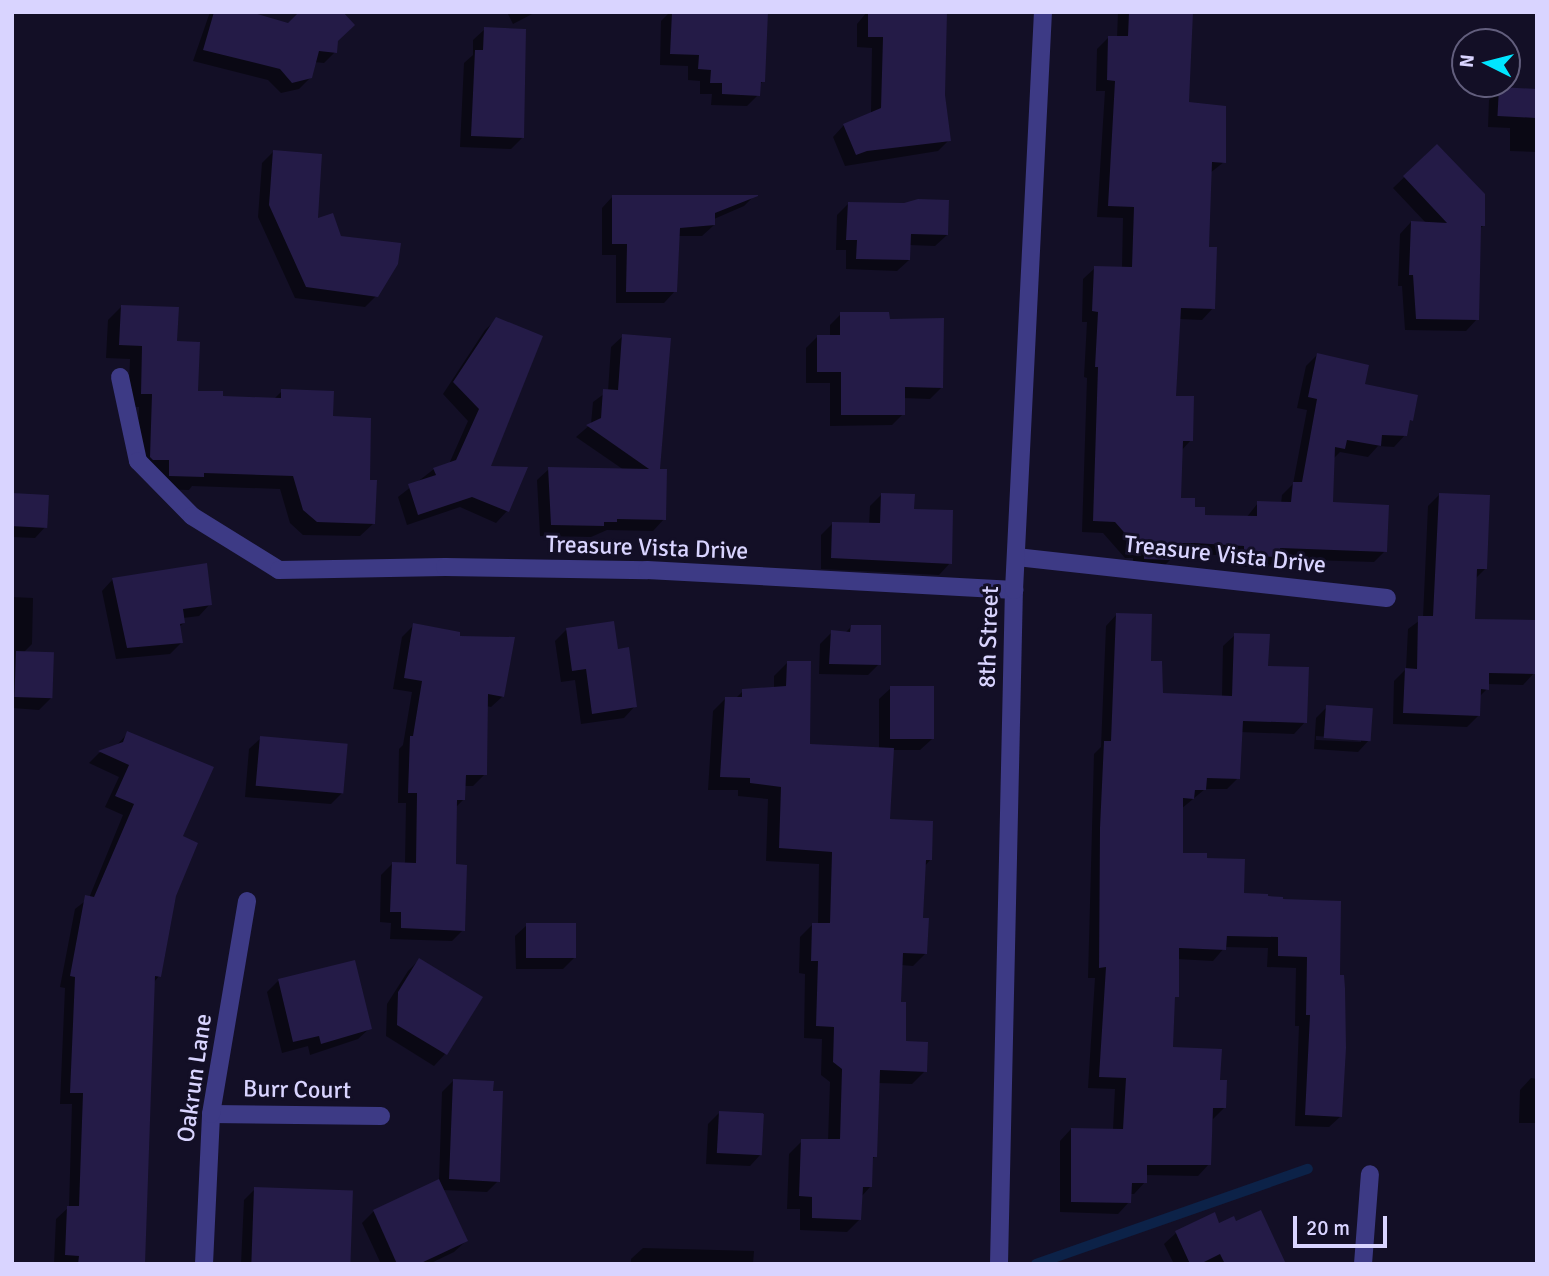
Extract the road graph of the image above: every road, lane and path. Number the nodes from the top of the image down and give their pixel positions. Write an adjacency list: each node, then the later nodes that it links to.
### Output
1 (1043, 12): 3 (street, 8th Street)
2 (120, 377): 4 (street, Treasure Vista Drive)
3 (1016, 557): 4 (street, 8th Street); 5 (street, Treasure Vista Drive)
4 (1014, 590): 11 (street, 8th Street)
5 (1387, 598)
6 (247, 901): 7 (street, Oakrun Lane)
7 (211, 1114): 8 (street, Burr Court); 10 (street, Oakrun Lane)
8 (381, 1116)
9 (1370, 1174): 12 (street)
10 (204, 1264)
11 (999, 1264)
12 (1363, 1264)

